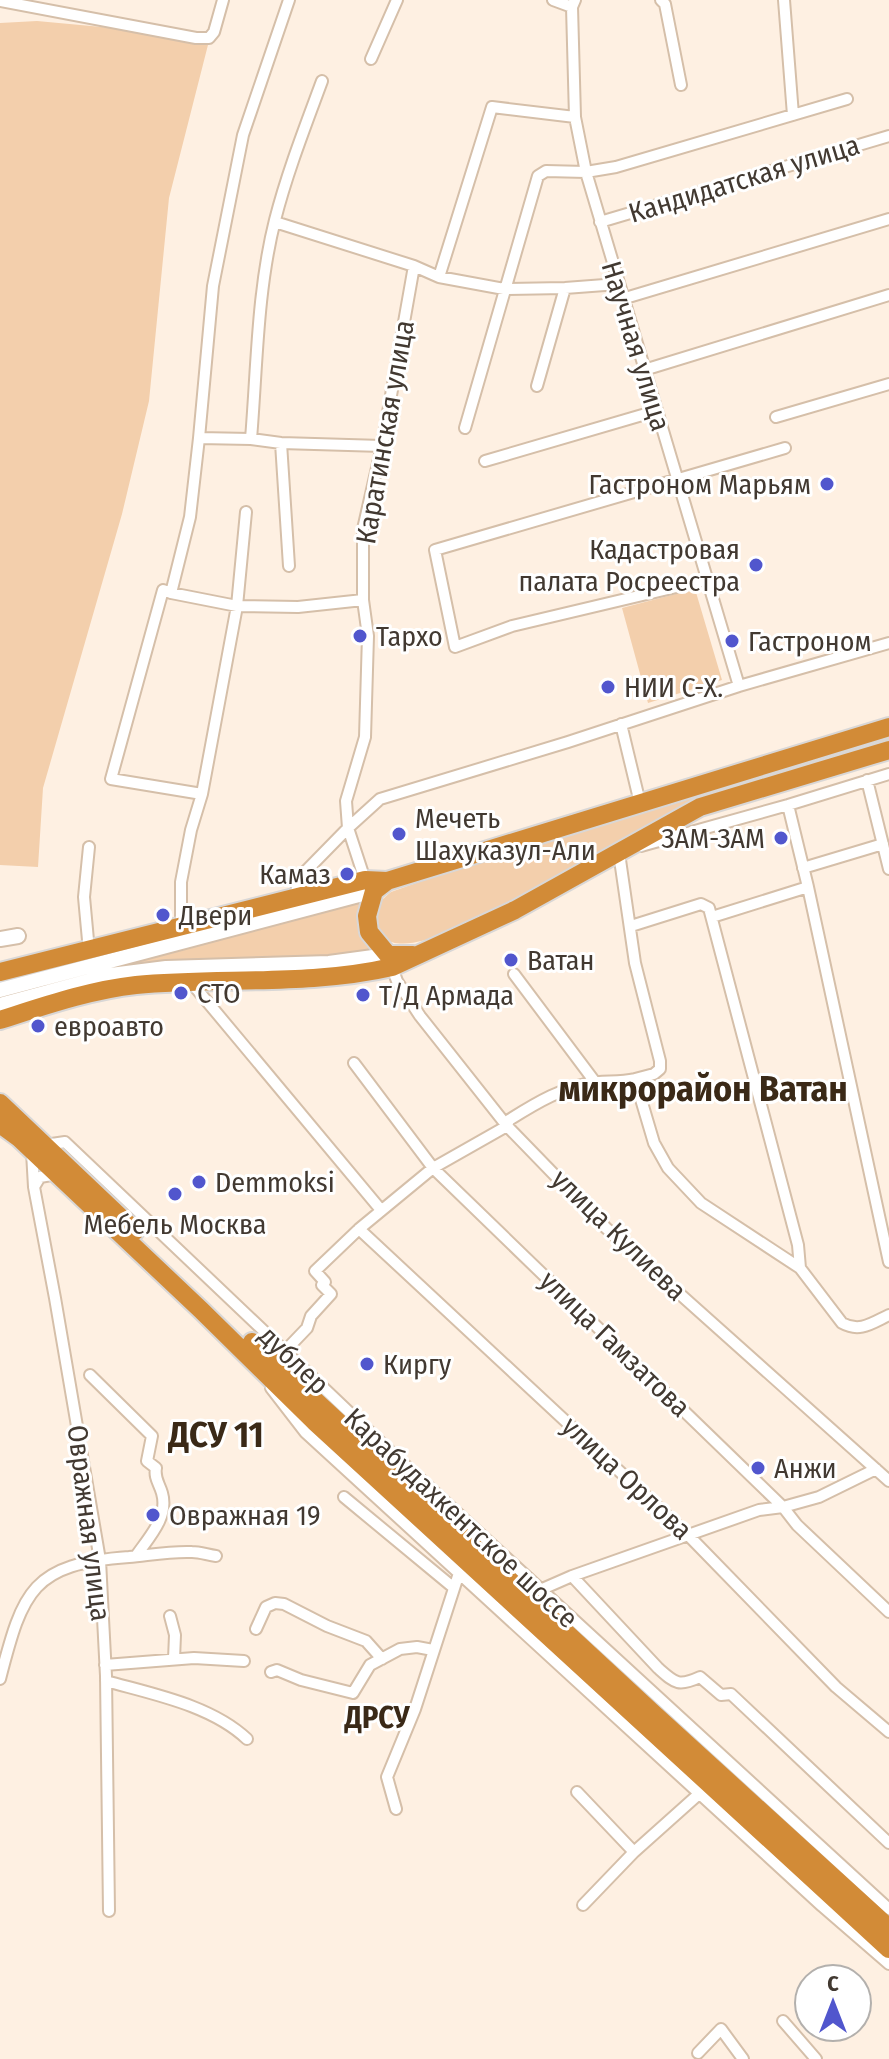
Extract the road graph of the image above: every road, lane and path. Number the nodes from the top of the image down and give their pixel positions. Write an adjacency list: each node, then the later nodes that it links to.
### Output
1 (223, 0): 7 (street)
2 (289, 0): 33 (street)
3 (397, 0): 9 (street)
4 (553, 0): 8 (street)
5 (661, 0): 11 (street)
6 (784, 0): 13 (street)
7 (0, 1)
8 (573, 4): 14 (street, Научная улица)
9 (371, 59)
10 (322, 81): 18 (street)
11 (681, 85)
12 (847, 99): 13 (street)
13 (793, 115): 16 (street)
14 (575, 117): 16 (street, Научная улица); 21 (street)
15 (889, 136): 19 (street, Кандидатская улица)
16 (586, 172): 19 (street, Научная улица); 24 (street)
17 (889, 219): 26 (street)
18 (275, 222): 20 (street); 34 (street)
19 (600, 222): 22 (street, Научная улица)
20 (414, 266): 21 (street); 36 (street, Каратинская улица)
21 (439, 277): 24 (street)
22 (618, 284): 23 (street); 26 (street, Научная улица)
23 (565, 288): 24 (street); 29 (street)
24 (504, 289): 32 (street)
25 (889, 295): 27 (street)
26 (622, 299): 27 (street, Научная улица)
27 (644, 370): 30 (street, Научная улица)
28 (889, 384): 31 (street)
29 (537, 386)
30 (656, 411): 38 (street); 39 (street, Научная улица)
31 (776, 417)
32 (465, 428)
33 (199, 438): 34 (street); 43 (street)
34 (251, 439): 35 (street)
35 (281, 443): 36 (street); 41 (street)
36 (382, 446): 44 (street, Каратинская улица)
37 (785, 448): 39 (street)
38 (485, 461)
39 (676, 479): 42 (street, Научная улица); 42 (street)
40 (246, 512): 45 (street)
41 (289, 566)
42 (706, 580): 47 (street, Научная улица)
43 (171, 593): 45 (street); 55 (street)
44 (363, 600): 45 (street); 58 (street, Каратинская улица)
45 (237, 606): 55 (street)
46 (889, 643): 47 (street)
47 (739, 686): 48 (street)
48 (621, 724): 56 (street); 58 (street)
49 (889, 727): 51 (highway)
50 (889, 750): 54 (highway)
51 (769, 764): 54 (highway); 56 (highway)
52 (889, 774): 53 (street)
53 (867, 780): 57 (street); 59 (street)
54 (775, 784): 61 (highway)
55 (202, 794): 68 (street)
56 (640, 803): 64 (highway)
57 (788, 805): 61 (street); 62 (street)
58 (348, 828): 64 (street, Каратинская улица); 66 (street)
59 (883, 844): 62 (street); 63 (street)
60 (89, 847): 72 (street)
61 (619, 853): 69 (street); 73 (highway)
62 (803, 868): 65 (street)
63 (889, 869)
64 (375, 884): 66 (highway); 73 (highway); 77 (main road)
65 (808, 887): 67 (street); 95 (street)
66 (294, 897): 68 (highway)
67 (712, 917): 69 (street); 96 (street)
68 (181, 926): 72 (highway)
69 (631, 926): 83 (street)
70 (18, 936): 71 (main road)
71 (0, 939)
72 (89, 951): 74 (highway)
73 (390, 961): 76 (highway); 79 (main road); 88 (street, улица Кулиева)
74 (0, 972)
75 (514, 974): 84 (street)
76 (190, 981): 78 (highway); 93 (street)
77 (0, 990)
78 (48, 1004): 80 (highway); 81 (highway)
79 (0, 1005)
80 (0, 1020)
81 (0, 1031)
82 (354, 1063): 90 (street, улица Гамзатова)
83 (635, 1079): 84 (street); 96 (street)
84 (595, 1082): 88 (street)
85 (0, 1096): 87 (highway)
86 (0, 1103): 87 (highway, Карабудахкентское шоссе)
87 (8, 1121): 89 (highway, Карабудахкентское шоссе)
88 (507, 1126): 90 (street); 101 (street, улица Кулиева)
89 (38, 1148): 91 (highway, Карабудахкентское шоссе); 92 (street, Овражная улица); 98 (street, дублер); 99 (highway, Карабудахкентское шоссе)
90 (433, 1168): 93 (street); 104 (street, улица Гамзатова)
91 (57, 1174): 92 (street); 99 (highway, Карабудахкентское шоссе)
92 (34, 1187): 108 (street, Овражная улица)
93 (381, 1210): 94 (street)
94 (359, 1229): 98 (street); 105 (street, улица Орлова)
95 (889, 1262)
96 (800, 1268): 97 (street)
97 (889, 1315)
98 (284, 1352): 99 (street); 112 (street, дублер)
99 (262, 1361): 109 (street); 134 (highway, Карабудахкентское шоссе); 135 (highway, Карабудахкентское шоссе)
100 (90, 1375): 106 (street)
101 (876, 1469): 102 (street, улица Кулиева); 104 (street)
102 (889, 1481)
103 (344, 1497): 111 (street)
104 (783, 1507): 105 (street); 113 (street, улица Гамзатова)
105 (689, 1536): 110 (street); 124 (street, улица Орлова)
106 (136, 1556): 107 (street); 108 (street)
107 (216, 1556)
108 (103, 1559): 120 (street, Овражная улица); 122 (street)
109 (459, 1573): 111 (street); 127 (street)
110 (572, 1576): 112 (street); 129 (street)
111 (454, 1588): 116 (street)
112 (540, 1590): 132 (street, дублер)
113 (889, 1612)
114 (170, 1616): 117 (street)
115 (256, 1629): 118 (street)
116 (433, 1650): 118 (street); 128 (street)
117 (174, 1659): 119 (street); 120 (street)
118 (382, 1659): 121 (street)
119 (244, 1661)
120 (105, 1665): 123 (street, Овражная улица)
121 (271, 1672)
122 (0, 1679)
123 (106, 1681): 125 (street); 133 (street, Овражная улица)
124 (889, 1732)
125 (247, 1739)
126 (577, 1792): 130 (street)
127 (700, 1793): 130 (street); 136 (street)
128 (396, 1809)
129 (889, 1843)
130 (634, 1852): 131 (street)
131 (583, 1905)
132 (889, 1909)
133 (109, 1911)
134 (889, 1928)
135 (889, 1949)
136 (889, 1964)
137 (783, 2021): 140 (street)
138 (698, 2053): 139 (street)
139 (743, 2059)
140 (816, 2059)

